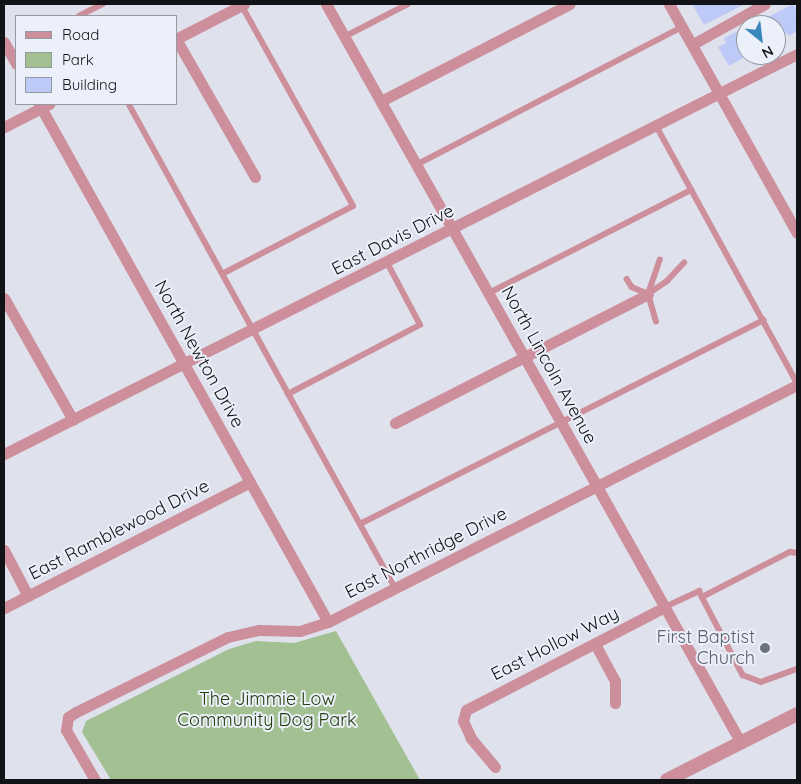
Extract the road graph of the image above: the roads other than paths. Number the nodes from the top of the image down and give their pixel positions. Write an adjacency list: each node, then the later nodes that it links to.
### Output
1 (103, 4): 8 (lane)
2 (242, 4): 11 (street); 31 (lane)
3 (326, 4): 10 (street, North Lincoln Avenue)
4 (408, 4): 10 (lane)
5 (570, 4): 18 (street)
6 (669, 4): 9 (street)
7 (765, 4): 13 (street)
8 (81, 15)
9 (682, 27): 13 (street); 23 (lane)
10 (344, 37): 18 (street, North Lincoln Avenue)
11 (178, 38)
12 (178, 43): 24 (street)
13 (692, 44): 17 (street)
14 (8, 46): 16 (street)
15 (797, 54): 17 (street, East Davis Drive)
16 (15, 62)
17 (720, 93): 21 (street, East Davis Drive); 27 (street)
18 (381, 100): 23 (street, North Lincoln Avenue)
19 (43, 105): 22 (street); 40 (street, North Newton Drive)
20 (129, 105): 31 (lane)
21 (656, 125): 25 (lane); 26 (street, East Davis Drive)
22 (4, 127)
23 (416, 165): 26 (street, North Lincoln Avenue)
24 (254, 177)
25 (692, 190): 33 (lane); 36 (lane)
26 (452, 229): 29 (street, East Davis Drive); 33 (street, North Lincoln Avenue)
27 (797, 233)
28 (660, 260): 34 (lane)
29 (387, 263): 38 (street, East Davis Drive); 42 (lane)
30 (684, 263): 34 (lane)
31 (224, 273): 38 (lane)
32 (627, 279): 34 (lane)
33 (488, 294): 39 (street, North Lincoln Avenue)
34 (648, 294): 37 (lane); 39 (street)
35 (4, 298): 43 (street)
36 (763, 320): 41 (lane); 45 (lane)
37 (656, 322)
38 (254, 330): 40 (street, East Davis Drive); 42 (lane)
39 (525, 358): 44 (street); 45 (street, North Lincoln Avenue)
40 (185, 365): 43 (street, East Davis Drive); 47 (street, North Newton Drive)
41 (797, 384): 48 (street, East Northridge Drive)
42 (288, 394): 49 (lane)
43 (73, 420): 46 (street, East Davis Drive)
44 (396, 422)
45 (561, 422): 48 (street, North Lincoln Avenue); 49 (lane)
46 (4, 454)
47 (250, 482): 53 (street, East Ramblewood Drive); 57 (street, North Newton Drive)
48 (597, 486): 52 (street, East Northridge Drive); 55 (street, North Lincoln Avenue)
49 (360, 524): 52 (lane)
50 (4, 550): 53 (street)
51 (797, 553): 54 (lane)
52 (396, 589): 57 (street, East Northridge Drive)
53 (28, 596): 56 (street, East Ramblewood Drive)
54 (702, 597): 55 (lane); 59 (lane)
55 (665, 606): 58 (street, East Hollow Way); 62 (street, North Lincoln Avenue)
56 (4, 608)
57 (328, 622): 64 (street, East Northridge Drive)
58 (595, 644): 60 (street); 63 (street, East Hollow Way)
59 (797, 669)
60 (615, 703)
61 (797, 714): 62 (street)
62 (741, 743): 65 (street)
63 (495, 767)
64 (95, 780)
65 (667, 780)

